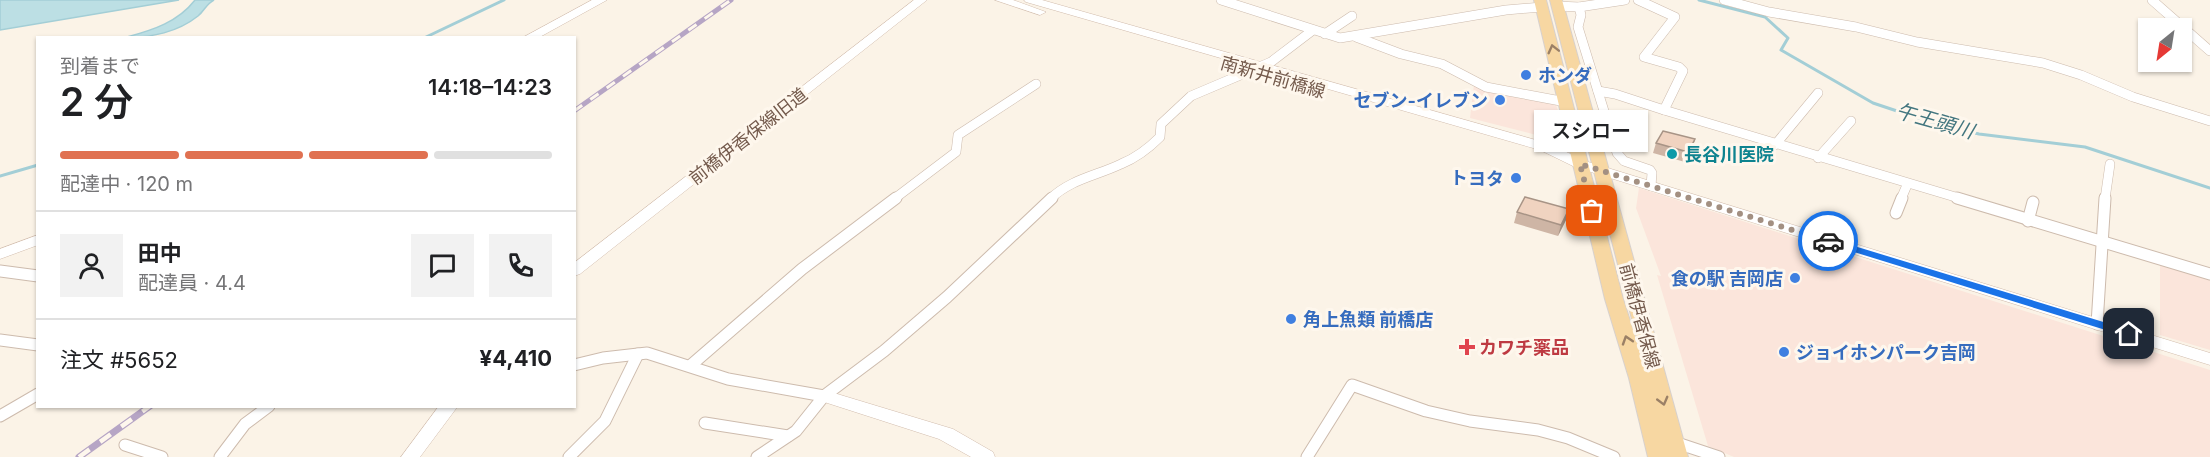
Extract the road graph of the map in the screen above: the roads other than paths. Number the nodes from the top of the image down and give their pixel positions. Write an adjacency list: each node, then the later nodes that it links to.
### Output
1 (601, 0): 15 (main road)
2 (921, 0): 39 (main road, 前橋伊香保線旧道)
3 (1001, 0): 18 (main road, 南新井前橋線)
4 (1030, 0): 18 (main road, 南新井前橋線)
5 (1221, 0): 13 (street)
6 (1625, 0): 11 (street)
7 (1638, 0): 23 (street)
8 (1724, 0): 25 (street)
9 (2152, 0): 17 (street)
10 (1549, 3): 11 (street); 16 (street); 22 (main road, 前橋伊香保線, one-way to 10); 30 (main road, 前橋伊香保線)
11 (1579, 7): 20 (street)
12 (1352, 16): 14 (street)
13 (1313, 30): 14 (street); 18 (street)
14 (1325, 34): 16 (street)
15 (532, 36)
16 (1356, 37): 22 (street)
17 (2210, 51)
18 (1255, 69): 28 (main road, 南新井前橋線); 51 (street)
19 (1036, 84): 49 (street)
20 (1598, 92): 23 (street); 32 (street)
21 (1818, 93): 26 (street)
22 (1566, 102): 28 (main road, 前橋伊香保線)
23 (1664, 110): 26 (street)
24 (1851, 120): 27 (street)
25 (2210, 121)
26 (1775, 145): 27 (street)
27 (1818, 158): 31 (street)
28 (1580, 164): 30 (main road, 南新井前橋線); 67 (main road, 前橋伊香保線, one-way to 28)
29 (2110, 164): 37 (street)
30 (1601, 170): 32 (main road, 南新井前橋線); 58 (main road, 前橋伊香保線, one-way to 58)
31 (1907, 185): 34 (street); 35 (street)
32 (1651, 186): 43 (main road, 南新井前橋線)
33 (2033, 202): 35 (street)
34 (1896, 213)
35 (2028, 221): 37 (street)
36 (36, 240): 38 (main road)
37 (2104, 244): 41 (street); 43 (street)
38 (0, 254)
39 (576, 270)
40 (0, 271): 42 (street)
41 (2210, 274)
42 (36, 276)
43 (2097, 324): 47 (main road, 南新井前橋線)
44 (0, 340): 45 (street)
45 (36, 345)
46 (638, 354): 48 (street); 49 (street); 62 (street)
47 (2210, 359)
48 (576, 365)
49 (690, 366): 51 (street)
50 (36, 395): 54 (street)
51 (824, 396): 56 (street); 64 (main road)
52 (265, 408): 60 (street)
53 (447, 408): 61 (main road)
54 (0, 416)
55 (705, 423): 56 (street)
56 (788, 436): 63 (street)
57 (124, 445): 59 (street)
58 (1676, 450): 68 (street)
59 (162, 457)
60 (219, 457)
61 (410, 457)
62 (569, 457)
63 (757, 457)
64 (986, 457)
65 (1307, 457): 66 (street)
66 (1614, 457)
67 (1658, 457)
68 (1719, 457)

